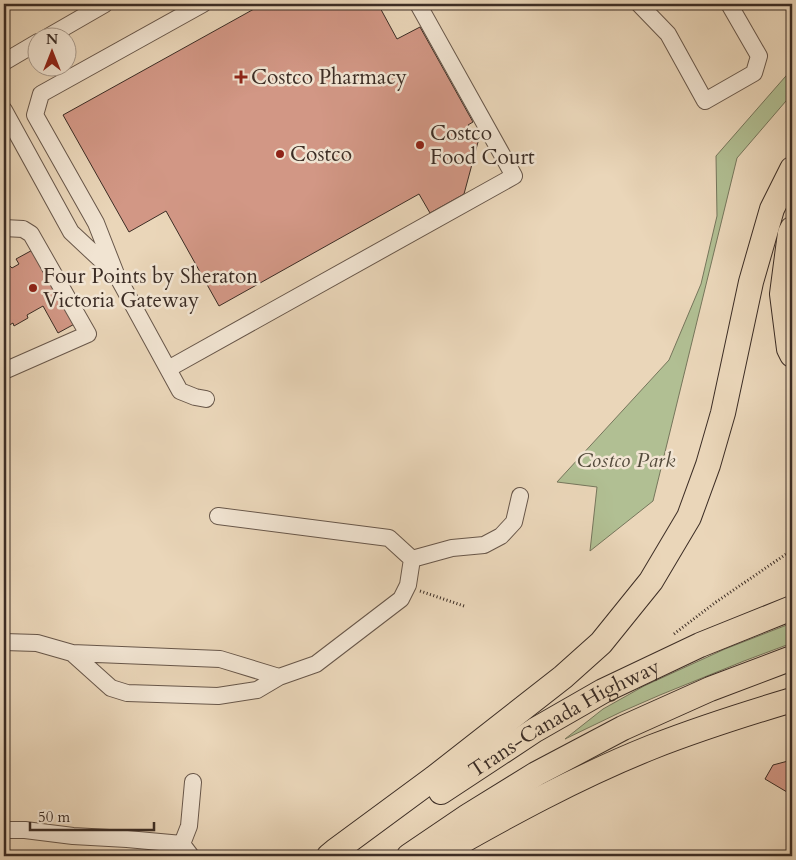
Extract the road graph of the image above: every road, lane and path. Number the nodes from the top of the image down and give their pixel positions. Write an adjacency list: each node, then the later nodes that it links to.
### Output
1 (105, 4): 6 (street)
2 (204, 4): 13 (street)
3 (418, 4): 15 (street)
4 (639, 4): 5 (street)
5 (729, 4)
6 (63, 28)
7 (28, 48): 8 (street)
8 (4, 62)
9 (4, 110): 13 (street)
10 (792, 169): 34 (highway)
11 (4, 228): 16 (street)
12 (792, 229): 14 (highway)
13 (116, 274): 15 (street)
14 (792, 355)
15 (168, 369): 17 (street)
16 (4, 371)
17 (206, 399)
18 (520, 496): 21 (street)
19 (218, 516): 21 (street)
20 (792, 550): 25 (path)
21 (412, 559): 29 (street)
22 (415, 588): 23 (path)
23 (464, 606)
24 (792, 608): 35 (highway, Trans-Canada Highway)
25 (670, 637)
26 (4, 642): 27 (street)
27 (72, 653): 29 (street); 29 (street)
28 (792, 658): 36 (highway, Trans-Canada Highway)
29 (279, 677)
30 (792, 700): 37 (highway)
31 (193, 782): 33 (street)
32 (4, 830): 33 (street)
33 (186, 850)
34 (329, 856)
35 (352, 856)
36 (409, 856)
37 (436, 856)

